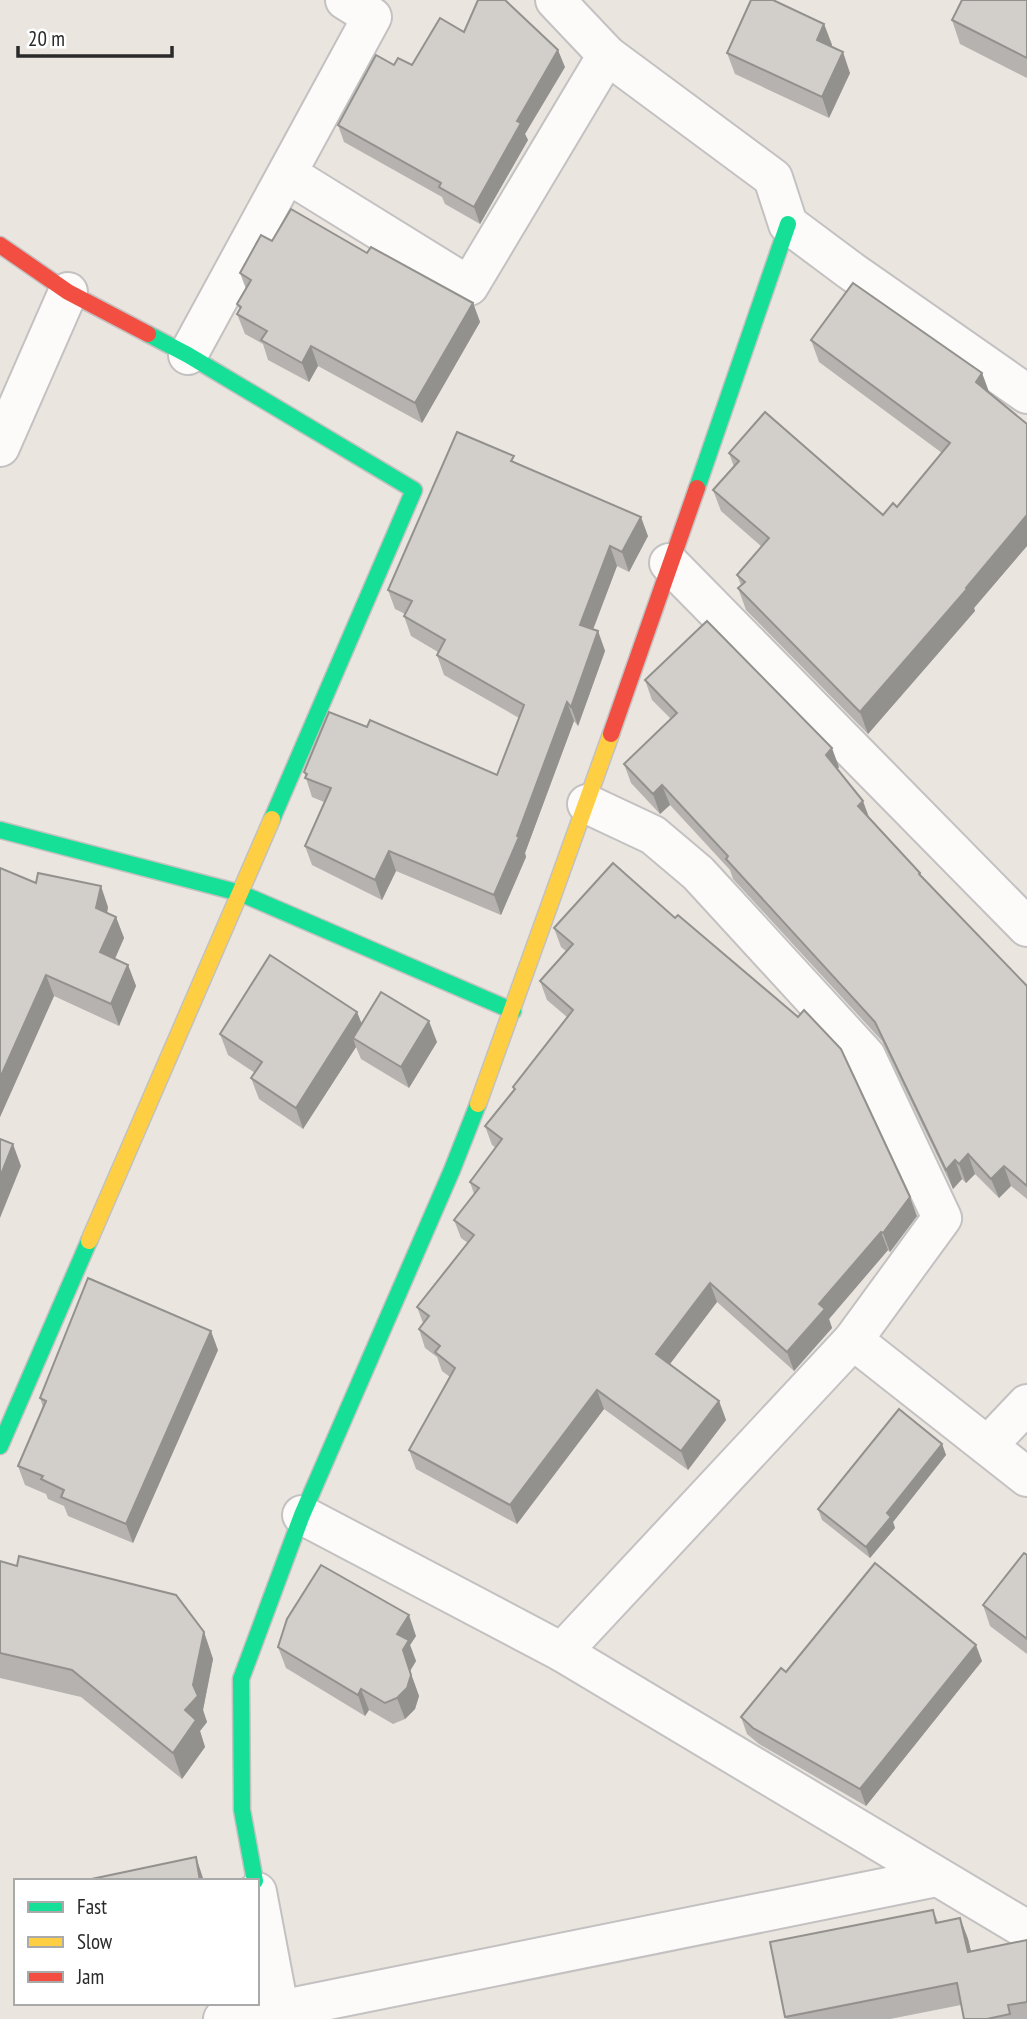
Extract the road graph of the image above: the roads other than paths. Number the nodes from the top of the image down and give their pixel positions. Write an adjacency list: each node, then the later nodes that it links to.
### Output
1 (345, 0): 4 (street)
2 (555, 0): 3 (street)
3 (607, 55): 4 (street); 5 (street)
4 (288, 174): 8 (street)
5 (788, 224): 9 (street); 11 (street)
6 (0, 245): 7 (street)
7 (68, 292): 8 (street); 10 (street)
8 (188, 355): 14 (street)
9 (1027, 394)
10 (0, 447)
11 (670, 563): 12 (street); 15 (street)
12 (587, 804): 16 (street); 17 (street)
13 (0, 830): 14 (street)
14 (240, 893): 16 (street); 20 (street)
15 (1027, 927)
16 (513, 1011): 22 (street)
17 (853, 1340): 19 (street); 23 (street)
18 (1027, 1404): 19 (street)
19 (988, 1445): 21 (street)
20 (0, 1446)
21 (1027, 1477)
22 (302, 1515): 23 (street); 25 (street)
23 (562, 1652): 24 (street)
24 (937, 1877): 27 (street); 28 (street)
25 (255, 1879)
26 (259, 1903): 28 (street)
27 (1027, 1930)
28 (280, 2015): 29 (street)
29 (223, 2019)

